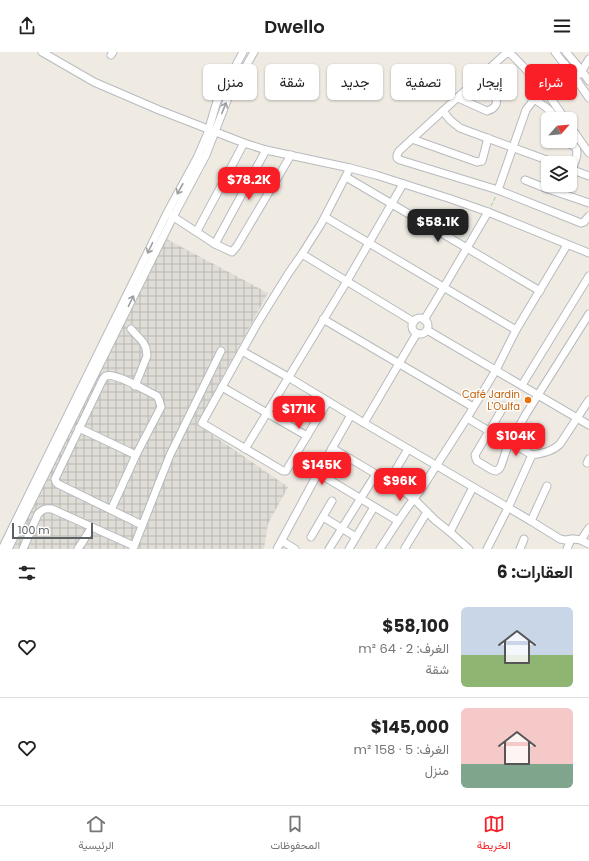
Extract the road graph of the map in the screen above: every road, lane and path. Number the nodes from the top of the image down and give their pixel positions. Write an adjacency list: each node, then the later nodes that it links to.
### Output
1 (42, 52): 22 (street)
2 (243, 52): 22 (street)
3 (254, 52): 22 (street, one-way to 3)
4 (555, 52): 7 (street)
5 (566, 52): 9 (street)
6 (589, 59): 9 (street)
7 (565, 64)
8 (525, 68): 13 (street)
9 (582, 71): 10 (street); 12 (street)
10 (577, 78)
11 (577, 80): 14 (street)
12 (589, 81)
13 (458, 98): 15 (street); 19 (street)
14 (589, 98)
15 (497, 100)
16 (533, 100): 27 (street)
17 (535, 100): 20 (street)
18 (552, 100): 21 (street)
19 (444, 111): 24 (street); 25 (street)
20 (551, 112)
21 (560, 112)
22 (211, 131): 26 (street); 44 (street)
23 (577, 136): 29 (street)
24 (488, 138): 25 (street); 27 (street)
25 (412, 139): 39 (street)
26 (244, 143): 28 (street); 47 (street)
27 (514, 148): 31 (street); 39 (street)
28 (266, 150): 30 (street); 49 (street)
29 (589, 153)
30 (291, 155): 32 (street); 49 (street)
31 (541, 158)
32 (350, 168): 35 (street); 37 (street)
33 (577, 172): 34 (street)
34 (589, 176)
35 (346, 178): 42 (street); 46 (street)
36 (525, 180): 38 (street)
37 (403, 184): 42 (street); 43 (street)
38 (541, 184)
39 (498, 192): 43 (path); 45 (street)
40 (565, 192): 41 (street)
41 (589, 203)
42 (392, 205): 48 (street); 51 (street)
43 (489, 210): 50 (street); 51 (street)
44 (170, 215): 47 (street); 124 (street, one-way to 124); 125 (street, one-way to 44)
45 (589, 216)
46 (325, 217): 48 (street); 53 (street)
47 (197, 231): 49 (street)
48 (369, 243): 55 (street); 56 (street)
49 (215, 244)
50 (568, 245): 52 (street); 57 (street)
51 (467, 249): 56 (street); 57 (street)
52 (589, 253)
53 (302, 254): 55 (street); 67 (street)
54 (589, 276): 71 (street)
55 (347, 281): 59 (street); 61 (street)
56 (444, 288): 60 (street); 64 (street)
57 (540, 291): 64 (street)
58 (588, 318): 74 (street)
59 (323, 319): 68 (street); 70 (street)
60 (424, 320): 61 (street); 63 (street)
61 (414, 322): 65 (street)
62 (131, 329): 72 (street)
63 (428, 330): 65 (street); 69 (street)
64 (516, 330): 69 (street)
65 (416, 333): 68 (street)
66 (221, 351): 110 (street)
67 (242, 351): 70 (street); 73 (street)
68 (399, 363): 78 (street); 83 (street)
69 (496, 370): 71 (street); 78 (street)
70 (288, 377): 76 (street); 79 (street)
71 (522, 385): 74 (street)
72 (135, 386): 85 (street); 92 (street)
73 (222, 387): 79 (street); 90 (street)
74 (538, 395): 82 (street); 88 (street)
75 (589, 400): 82 (street)
76 (328, 401): 80 (street); 87 (street)
77 (504, 406): 86 (street)
78 (473, 407): 81 (street)
79 (266, 413): 87 (street); 90 (street)
80 (351, 415): 83 (street); 89 (street)
81 (467, 418): 86 (street); 94 (street)
82 (578, 418): 84 (street); 93 (street)
83 (364, 423): 91 (street)
84 (589, 425)
85 (79, 428): 92 (street); 105 (street)
86 (489, 431): 88 (street)
87 (307, 436): 90 (street)
88 (510, 442): 93 (street)
89 (332, 448): 95 (street); 96 (street)
90 (245, 449)
91 (408, 449): 94 (street); 97 (street)
92 (136, 455): 105 (street)
93 (532, 455): 104 (street)
94 (437, 466): 99 (street); 101 (street)
95 (318, 473): 100 (street); 120 (street)
96 (376, 474): 97 (street); 100 (street)
97 (389, 481): 101 (street)
98 (547, 486): 109 (street)
99 (473, 487): 104 (street); 114 (street)
100 (360, 498): 103 (street); 113 (street)
101 (414, 499): 106 (street); 108 (street)
102 (332, 501): 107 (street)
103 (374, 507): 108 (street); 116 (street)
104 (508, 508): 109 (street); 134 (street)
105 (111, 510): 110 (street)
106 (427, 512): 114 (street); 123 (street)
107 (322, 517): 113 (street); 115 (street)
108 (398, 521): 132 (street)
109 (531, 521): 118 (street)
110 (142, 525): 122 (street)
111 (92, 527): 122 (street); 126 (street); 127 (street)
112 (589, 528): 119 (street)
113 (341, 529): 116 (street); 130 (street)
114 (450, 532): 133 (street)
115 (311, 537)
116 (356, 538): 131 (street)
117 (524, 539): 135 (street)
118 (571, 539): 119 (street); 136 (street)
119 (581, 540): 121 (street)
120 (282, 541): 128 (street); 129 (street)
121 (589, 544)
122 (133, 548)
123 (405, 548)
124 (2, 549)
125 (8, 549)
126 (22, 549)
127 (78, 549)
128 (277, 549)
129 (295, 549)
130 (329, 549)
131 (349, 549)
132 (380, 549)
133 (469, 549)
134 (487, 549)
135 (520, 549)
136 (567, 549)

